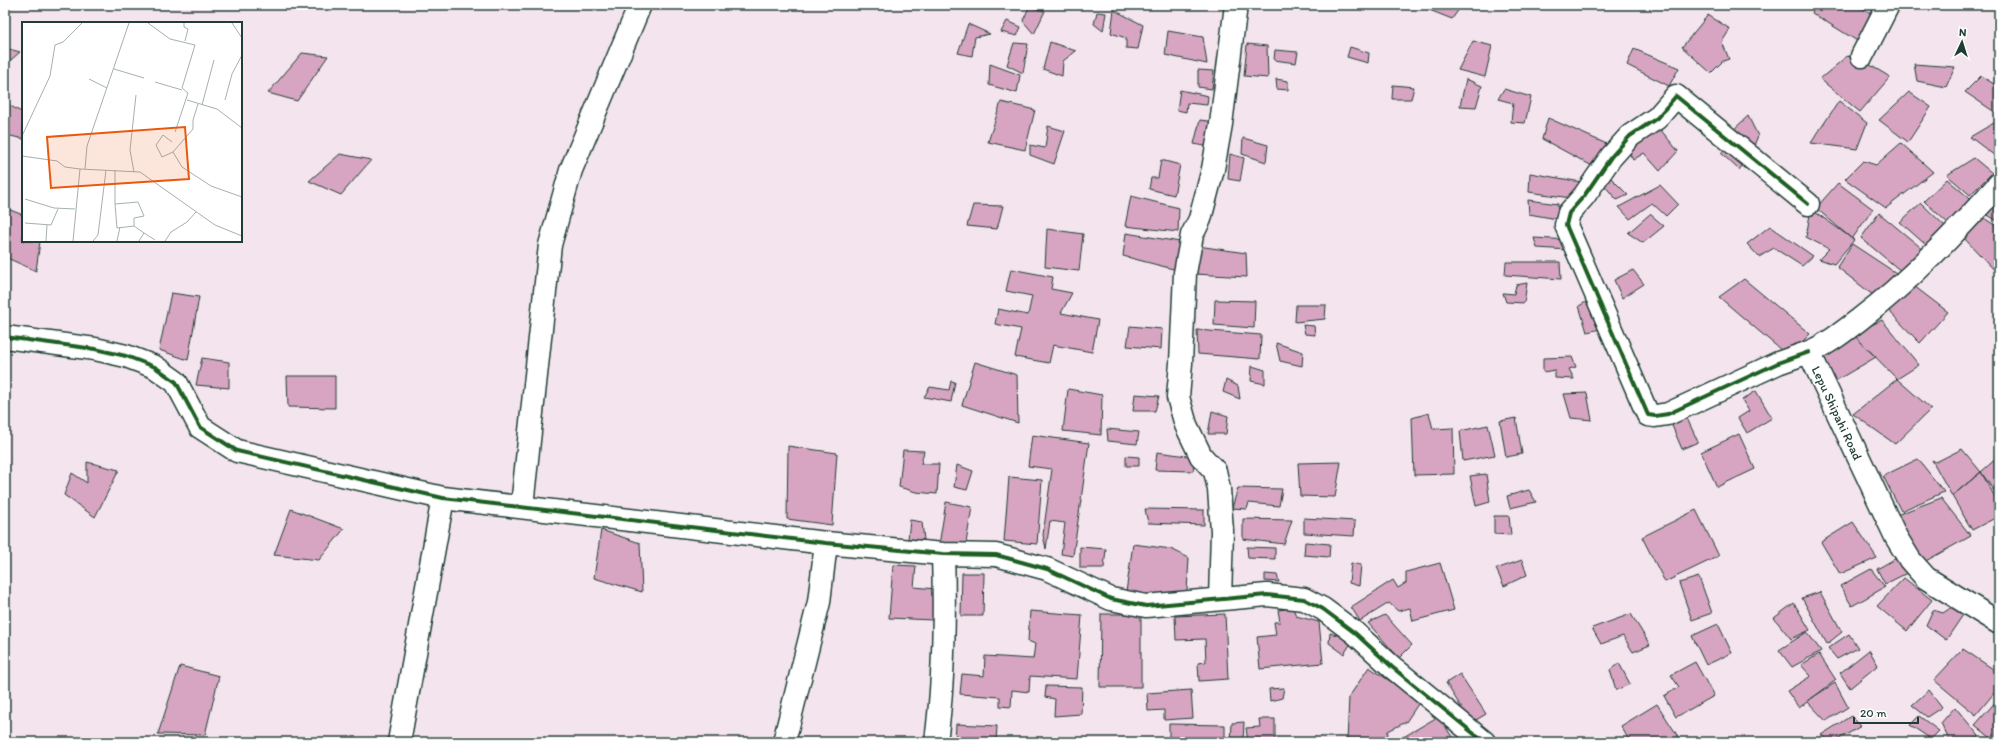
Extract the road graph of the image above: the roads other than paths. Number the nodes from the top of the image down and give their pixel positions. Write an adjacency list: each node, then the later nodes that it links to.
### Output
1 (640, 5): 10 (street)
2 (1236, 5): 13 (street)
3 (1888, 5): 4 (street)
4 (1862, 56)
5 (1999, 184): 8 (street, Lepu Shipahi Road)
6 (1808, 204): 8 (street)
7 (5, 337): 9 (street)
8 (1809, 352): 14 (street, Lepu Shipahi Road)
9 (444, 498): 10 (street); 15 (street)
10 (522, 506): 11 (street)
11 (826, 543): 12 (street); 16 (street)
12 (943, 554): 13 (street); 17 (street)
13 (1220, 599): 18 (street)
14 (1999, 623)
15 (399, 742)
16 (784, 742)
17 (936, 742)
18 (1484, 742)

